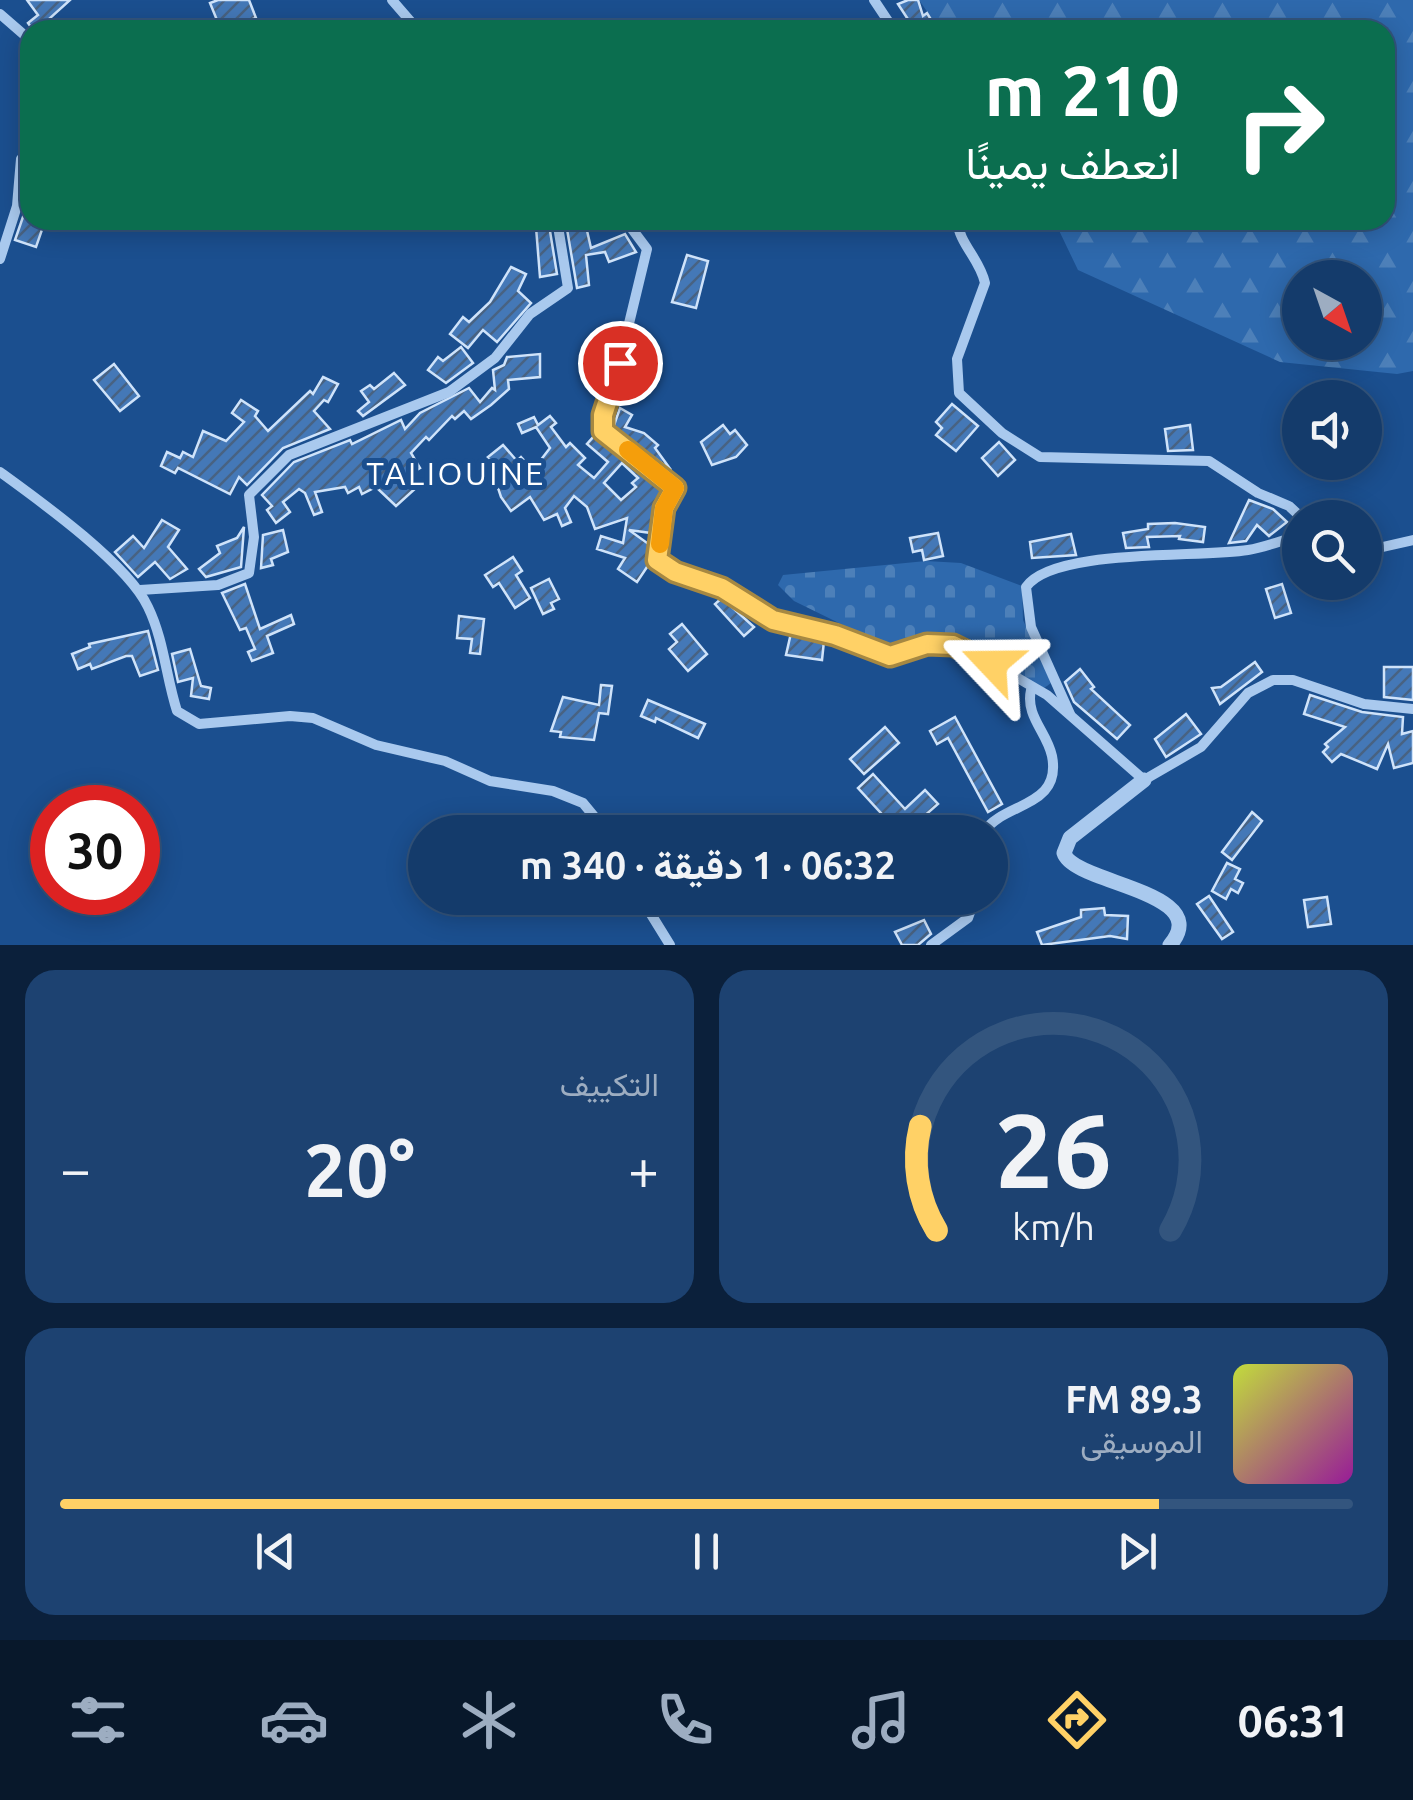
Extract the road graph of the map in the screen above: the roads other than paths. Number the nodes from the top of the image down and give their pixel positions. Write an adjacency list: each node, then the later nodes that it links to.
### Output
1 (392, 0): 3 (street)
2 (0, 14): 4 (street)
3 (409, 20)
4 (20, 31)
5 (20, 171): 9 (street)
6 (559, 230): 15 (street)
7 (633, 230): 16 (street)
8 (959, 230): 11 (street)
9 (0, 259)
10 (0, 472): 15 (street)
11 (1282, 503)
12 (1282, 540): 18 (street)
13 (1413, 540): 14 (street)
14 (1382, 547)
15 (140, 590): 20 (street)
16 (1032, 690): 18 (street); 21 (street)
17 (1413, 709): 19 (street)
18 (1073, 719): 19 (street)
19 (1144, 780): 26 (street)
20 (593, 815)
21 (1008, 816)
22 (651, 915): 24 (street)
23 (969, 915): 25 (street)
24 (670, 945)
25 (931, 945)
26 (1170, 945)

